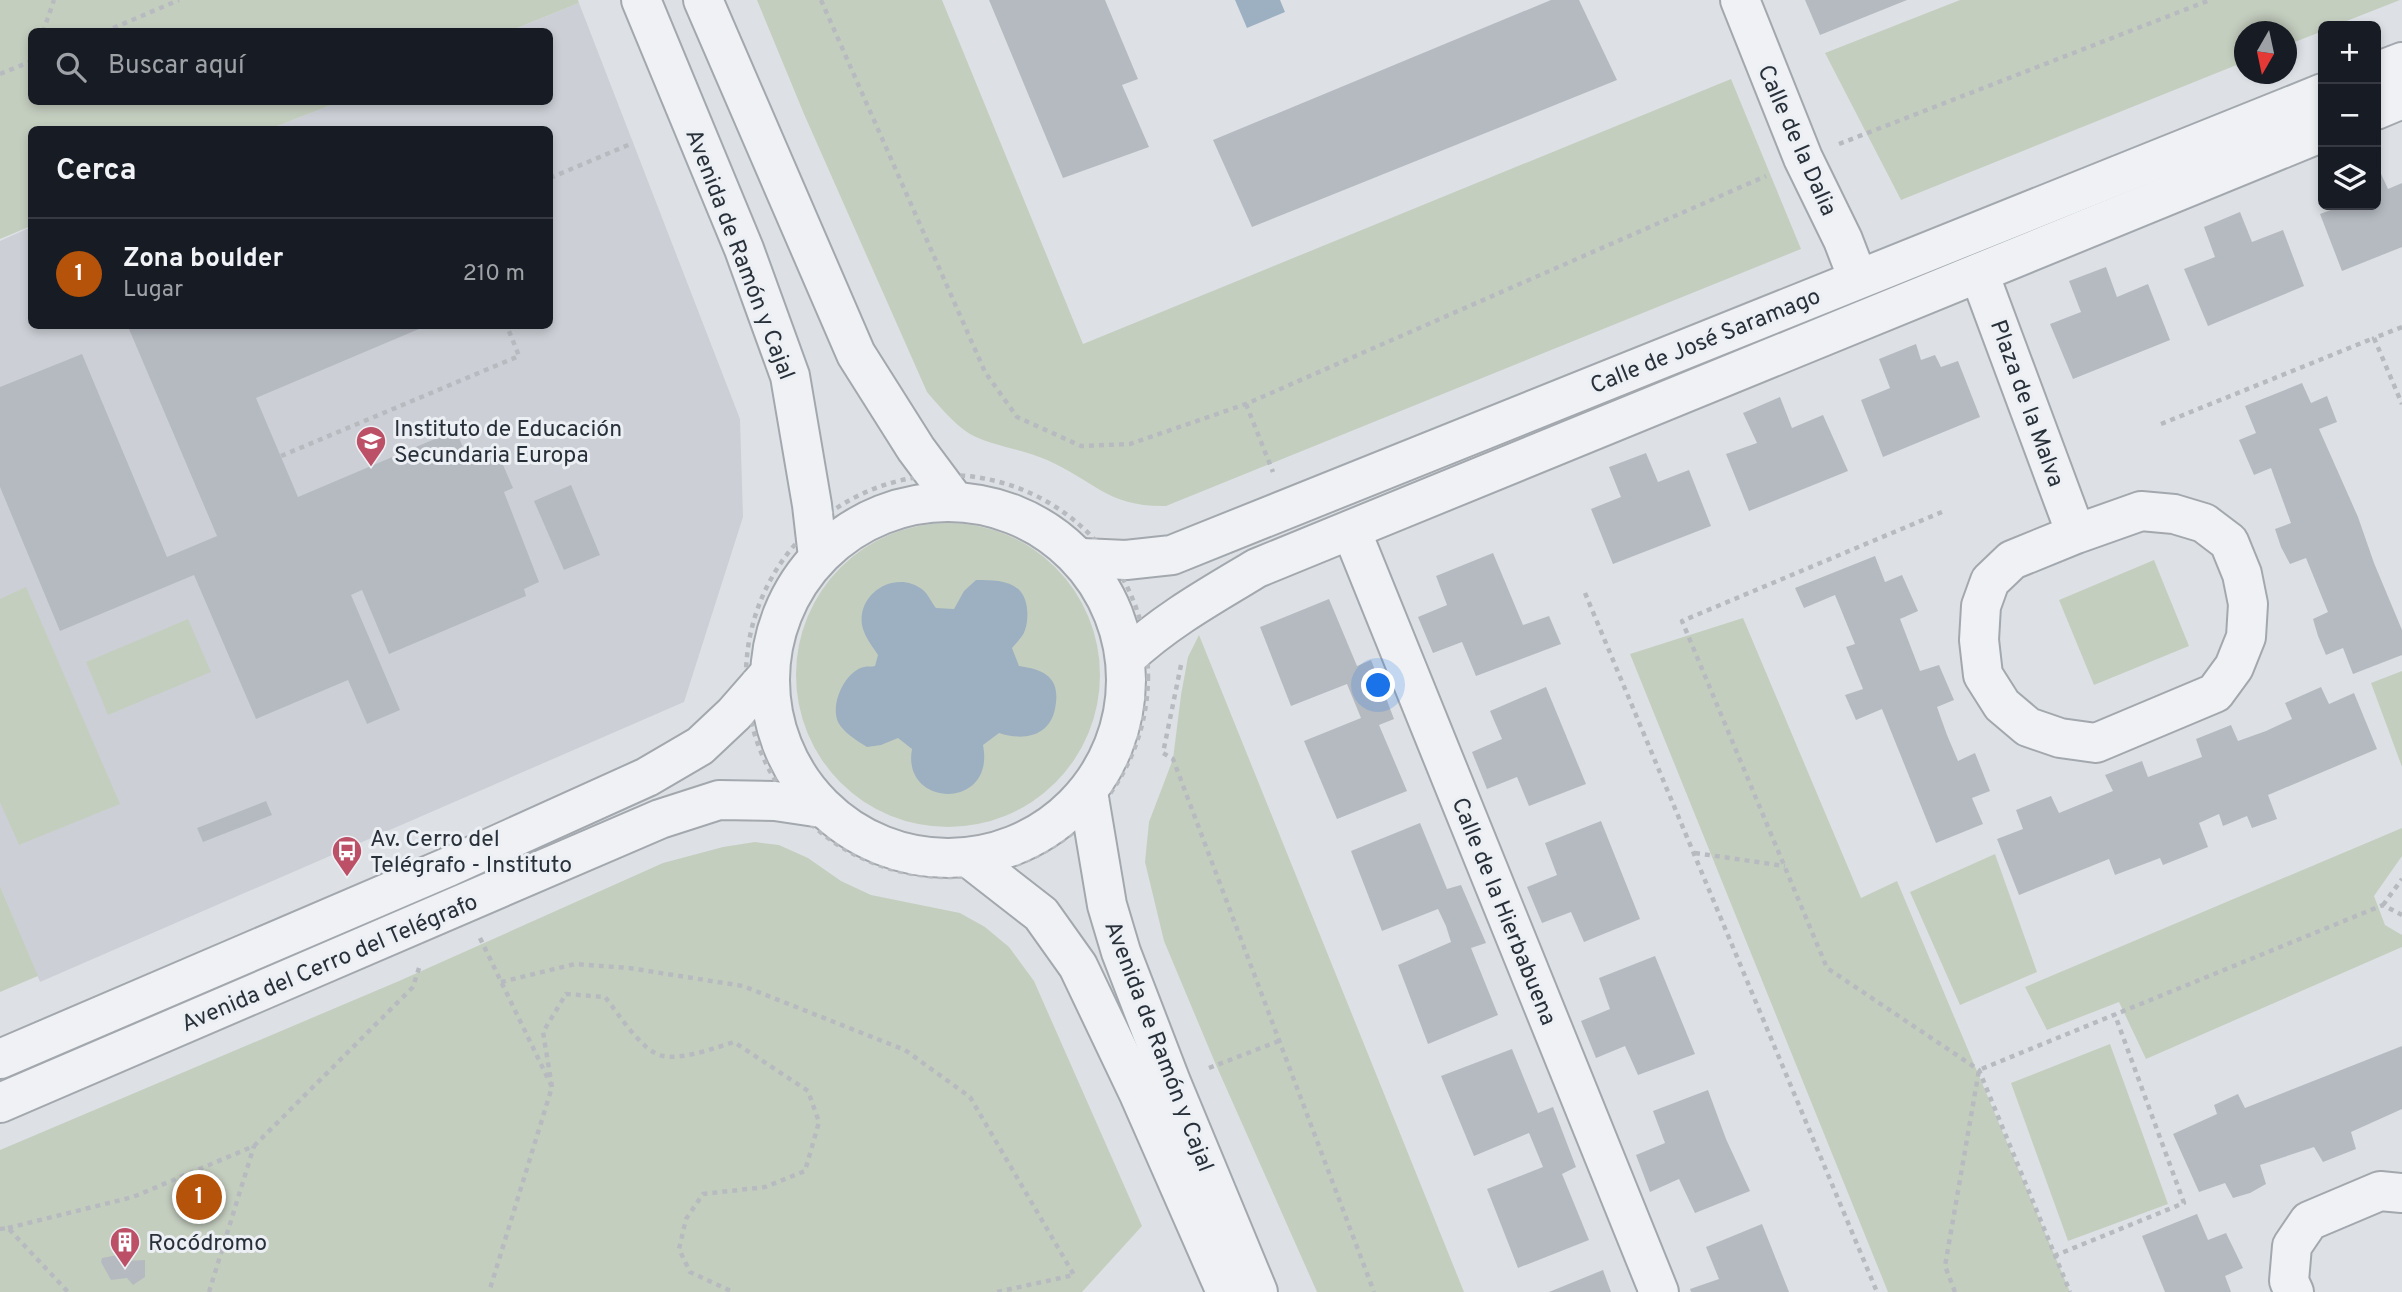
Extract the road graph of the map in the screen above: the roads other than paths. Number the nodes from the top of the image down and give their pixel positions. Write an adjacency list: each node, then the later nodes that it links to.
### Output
1 (641, 0): 15 (street, Avenida de Ramón y Cajal)
2 (704, 0): 12 (street)
3 (1740, 0): 11 (street, Calle de la Dalia)
4 (2402, 62): 5 (street)
5 (2381, 70)
6 (2318, 95): 11 (street, Calle de José Saramago)
7 (2402, 99): 8 (street)
8 (2381, 108)
9 (2318, 134): 10 (street, Calle de José Saramago)
10 (1979, 272): 13 (street, Calle de José Saramago); 14 (street, Plaza de la Malva)
11 (1858, 279): 16 (street, Calle de José Saramago)
12 (944, 486): 15 (street); 16 (street)
13 (1351, 530): 17 (street, Calle de José Saramago); 27 (street, Calle de la Hierbabuena)
14 (2076, 534): 14 (street)
15 (816, 541): 18 (street)
16 (1096, 559): 17 (street)
17 (1135, 649): 19 (street)
18 (758, 687): 20 (street); 22 (street, Avenida del Cerro del Telégrafo)
19 (1090, 803): 21 (street); 26 (street, Avenida de Ramón y Cajal)
20 (807, 806): 21 (street); 23 (street, Avenida del Cerro del Telégrafo)
21 (979, 865): 25 (street, Avenida de Ramón y Cajal)
22 (0, 1059)
23 (0, 1103)
24 (2402, 1193): 28 (street)
25 (1226, 1292)
26 (1258, 1292)
27 (1659, 1292)
28 (2294, 1292)

